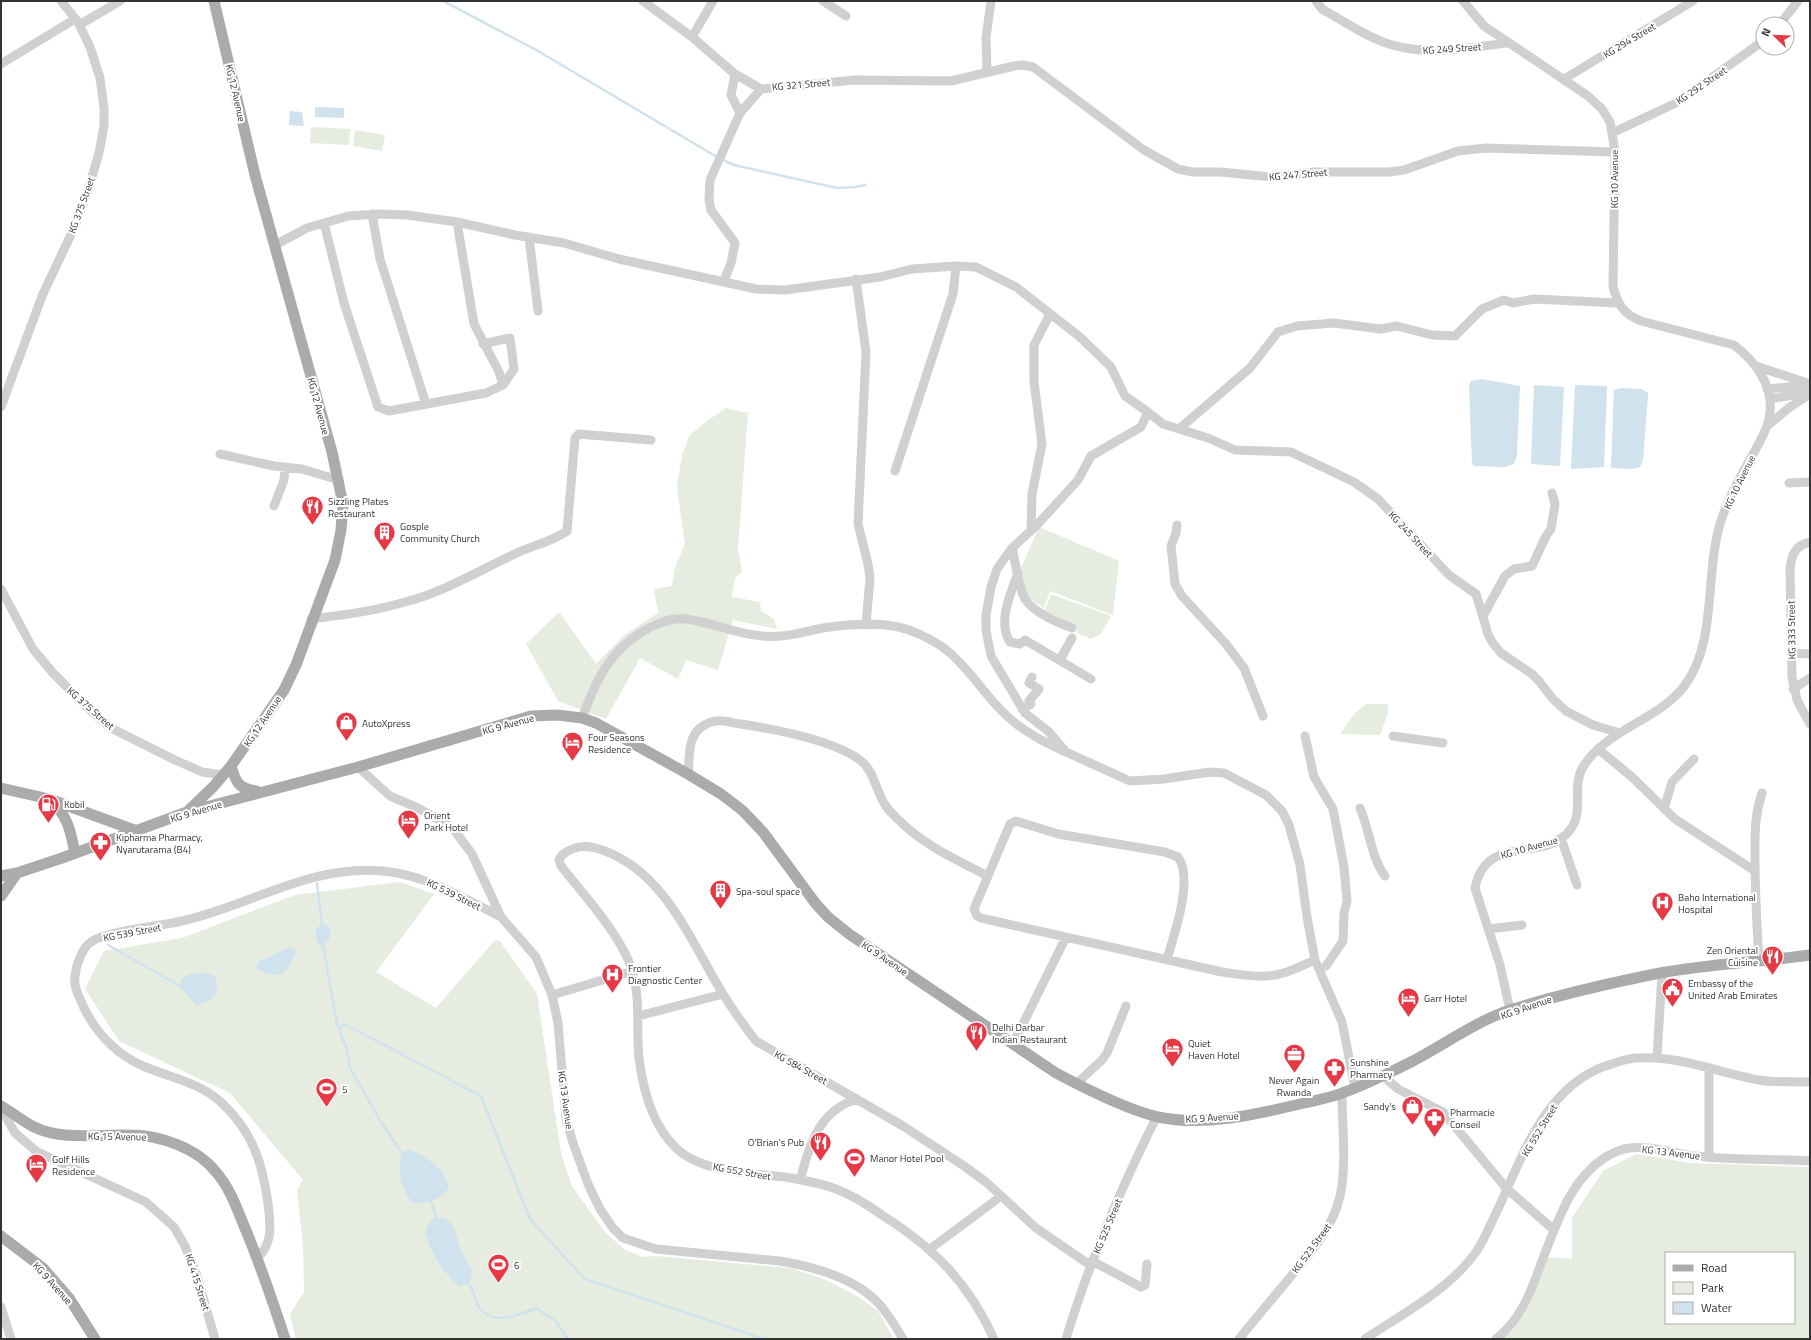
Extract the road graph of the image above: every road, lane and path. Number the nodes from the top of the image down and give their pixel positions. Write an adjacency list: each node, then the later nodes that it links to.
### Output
1 (61, 1): 14 (street, KG 375 Street)
2 (120, 1): 14 (street)
3 (214, 1): 30 (main road, KG 12 Avenue)
4 (643, 1): 15 (street, KG 321 Street)
5 (713, 1): 15 (street)
6 (823, 1): 12 (street)
7 (991, 1): 19 (street)
8 (1316, 1): 16 (street, KG 249 Street)
9 (1463, 1): 16 (street, KG 10 Avenue)
10 (1693, 1): 21 (street, KG 294 Street)
11 (1798, 1): 13 (street)
12 (846, 16)
13 (1786, 16)
14 (77, 22): 18 (street); 45 (street, KG 375 Street)
15 (692, 37): 20 (street, KG 321 Street)
16 (1506, 43): 21 (street, KG 10 Avenue)
17 (1755, 47): 24 (street, KG 292 Street)
18 (1, 64)
19 (987, 71): 22 (street, KG 321 Street); 25 (street, KG 247 Street)
20 (735, 74): 22 (street, KG 321 Street); 23 (street)
21 (1564, 79): 24 (street, KG 10 Avenue)
22 (761, 89): 23 (street)
23 (740, 113): 33 (street)
24 (1612, 133): 25 (street, KG 10 Avenue)
25 (1615, 152): 34 (street, KG 10 Avenue)
26 (372, 214): 27 (street, KG 245 Street); 28 (street, KG 245 Street); 44 (street)
27 (457, 222): 29 (street, KG 245 Street); 37 (street)
28 (324, 223): 30 (street, KG 245 Street); 44 (street)
29 (529, 237): 33 (street, KG 245 Street); 35 (street)
30 (275, 245): 53 (main road, KG 12 Avenue)
31 (956, 266): 32 (street, KG 245 Street); 36 (street, KG 245 Street); 52 (street)
32 (856, 279): 33 (street, KG 245 Street); 66 (street)
33 (724, 281)
34 (1617, 303): 38 (street, KG 10 Avenue); 48 (street)
35 (538, 311)
36 (1050, 314): 46 (street, KG 245 Street); 59 (street)
37 (483, 344): 40 (street); 40 (street)
38 (1756, 366): 39 (street); 41 (street, KG 10 Avenue)
39 (1810, 384): 41 (street)
40 (503, 385): 44 (street)
41 (1767, 389): 43 (street, KG 10 Avenue)
42 (1810, 393): 43 (street); 47 (street)
43 (1770, 398): 47 (street, KG 10 Avenue)
44 (426, 404)
45 (1, 407)
46 (1148, 412): 48 (street, KG 245 Street); 59 (street)
47 (1766, 427): 80 (street, KG 10 Avenue)
48 (1179, 429): 64 (street, KG 245 Street)
49 (651, 440): 65 (street)
50 (220, 454): 51 (street)
51 (285, 467): 53 (street); 57 (street)
52 (896, 471)
53 (338, 480): 65 (main road, KG 12 Avenue)
54 (1810, 482): 55 (street)
55 (1789, 483)
56 (1552, 493): 64 (street)
57 (274, 506)
58 (1177, 525): 77 (street)
59 (1031, 531): 61 (street)
60 (1810, 542): 69 (street, KG 333 Street)
61 (1012, 548): 62 (street); 76 (street)
62 (1018, 573): 67 (street); 71 (street)
63 (1, 590): 90 (street, KG 375 Street)
64 (1483, 616): 80 (street, KG 245 Street)
65 (311, 619): 87 (main road, KG 12 Avenue)
66 (866, 625): 78 (street); 85 (street)
67 (1072, 628)
68 (1072, 638): 71 (street)
69 (1791, 653): 70 (street); 75 (street, KG 333 Street)
70 (1810, 654)
71 (1060, 660): 74 (street)
72 (1032, 677): 76 (street)
73 (1810, 678): 75 (street)
74 (1091, 679)
75 (1793, 689): 79 (street, KG 333 Street)
76 (1022, 709): 85 (street)
77 (1263, 716)
78 (582, 718): 88 (main road, KG 9 Avenue); 89 (main road, KG 9 Avenue)
79 (1810, 724)
80 (1620, 733): 84 (street, KG 10 Avenue)
81 (1305, 736): 119 (street)
82 (1393, 736): 83 (street)
83 (1443, 743)
84 (1598, 749): 98 (street); 101 (street, KG 10 Avenue)
85 (1066, 752): 117 (street)
86 (1694, 760): 98 (street)
87 (231, 766): 90 (main road, KG 12 Avenue); 93 (main road)
88 (358, 767): 93 (main road, KG 9 Avenue); 111 (street, KG 13 Avenue)
89 (688, 774): 107 (street); 127 (main road, KG 9 Avenue)
90 (223, 775): 91 (main road, KG 12 Avenue)
91 (213, 787): 96 (main road); 99 (main road, KG 12 Avenue)
92 (1, 788): 95 (main road)
93 (262, 792): 96 (main road, KG 9 Avenue)
94 (1762, 793): 104 (street)
95 (49, 799): 100 (main road); 102 (main road)
96 (216, 804): 99 (main road, KG 9 Avenue)
97 (1360, 808): 108 (street)
98 (1664, 809): 104 (street)
99 (187, 812): 100 (main road, KG 9 Avenue)
100 (137, 831): 102 (main road, KG 9 Avenue)
101 (1561, 838): 109 (street); 113 (street, KG 10 Avenue)
102 (75, 853): 105 (main road, KG 9 Avenue)
103 (559, 860): 120 (street, KG 552 Street); 122 (street, KG 584 Street)
104 (1755, 871): 118 (street)
105 (17, 873): 106 (main road, KG 9 Avenue); 110 (main road)
106 (2, 875)
107 (988, 876): 114 (street); 116 (street)
108 (1385, 876)
109 (1577, 885)
110 (1, 896)
111 (501, 917): 123 (street, KG 13 Avenue); 146 (street, KG 539 Street)
112 (1522, 925): 113 (street)
113 (1488, 929): 125 (street, KG 10 Avenue)
114 (1066, 936): 116 (street); 127 (street)
115 (1810, 955): 118 (main road, KG 9 Avenue)
116 (1167, 959): 117 (street)
117 (1315, 960): 133 (street)
118 (1759, 962): 121 (main road, KG 9 Avenue)
119 (1326, 966)
120 (633, 971): 123 (street); 126 (street, KG 552 Street)
121 (1662, 973): 125 (main road, KG 9 Avenue); 128 (street)
122 (723, 994): 126 (street); 135 (street, KG 584 Street)
123 (552, 995): 154 (street, KG 13 Avenue)
124 (1126, 1006): 132 (street)
125 (1510, 1010): 130 (main road, KG 9 Avenue)
126 (638, 1016): 140 (street, KG 552 Street)
127 (1014, 1044): 132 (main road, KG 9 Avenue)
128 (1657, 1058): 129 (street, KG 552 Street); 141 (street, KG 552 Street)
129 (1709, 1068): 131 (street, KG 552 Street); 138 (street)
130 (1383, 1076): 133 (main road, KG 9 Avenue); 141 (street)
131 (1810, 1082)
132 (1076, 1084): 137 (main road, KG 9 Avenue)
133 (1355, 1088): 134 (main road, KG 9 Avenue)
134 (1342, 1093): 137 (main road, KG 9 Avenue); 157 (street, KG 523 Street)
135 (857, 1099): 140 (street); 142 (street, KG 584 Street)
136 (1, 1107): 146 (main road, KG 15 Avenue); 152 (street, KG 415 Street)
137 (1157, 1116): 147 (street, KG 525 Street)
138 (1709, 1157): 139 (street, KG 13 Avenue); 143 (street, KG 13 Avenue)
139 (1810, 1161)
140 (800, 1180): 145 (street, KG 552 Street)
141 (1507, 1189): 143 (street); 158 (street, KG 552 Street)
142 (1000, 1197): 145 (street); 147 (street, KG 584 Street)
143 (1554, 1230): 159 (street, KG 13 Avenue)
144 (1, 1236): 151 (main road, KG 9 Avenue)
145 (930, 1249): 155 (street, KG 552 Street)
146 (258, 1258): 153 (main road, KG 15 Avenue)
147 (1091, 1263): 148 (street, KG 584 Street); 156 (street, KG 525 Street)
148 (1147, 1264)
149 (1, 1308): 150 (street)
150 (11, 1339)
151 (95, 1339)
152 (215, 1339)
153 (286, 1339)
154 (903, 1339)
155 (994, 1339)
156 (1066, 1339)
157 (1239, 1339)
158 (1365, 1339)
159 (1496, 1339)

